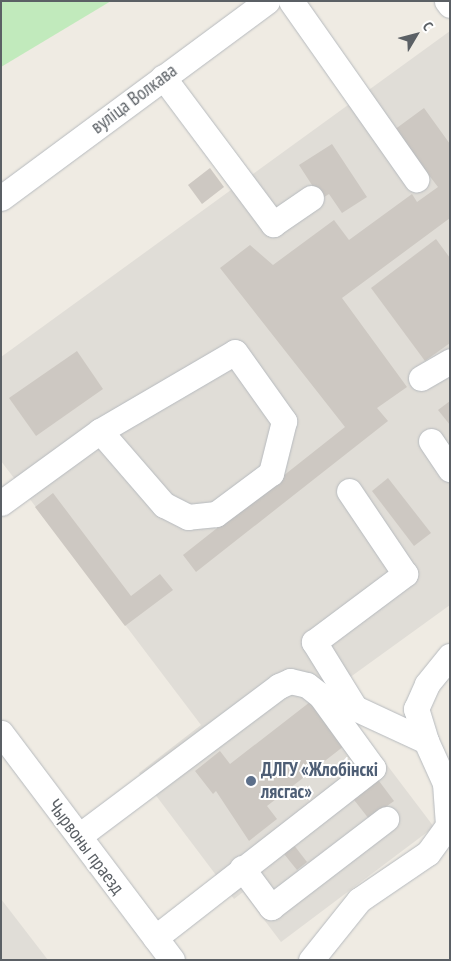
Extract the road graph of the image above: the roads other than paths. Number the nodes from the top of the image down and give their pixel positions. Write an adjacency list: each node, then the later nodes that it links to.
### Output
1 (267, 1): 5 (street, вуліца Волкава)
2 (290, 1): 6 (street)
3 (447, 1): 4 (street)
4 (450, 5)
5 (163, 77): 7 (street, вуліца Волкава); 8 (street)
6 (416, 179)
7 (1, 198)
8 (311, 198)
9 (450, 362): 10 (street)
10 (421, 378)
11 (100, 431): 11 (street); 15 (street)
12 (430, 441): 13 (street)
13 (450, 469)
14 (349, 491): 18 (street)
15 (1, 503)
16 (450, 656): 18 (street)
17 (1, 733): 20 (street, Чырвоны праезд)
18 (426, 740): 24 (street)
19 (386, 818): 21 (street)
20 (79, 836): 21 (street); 22 (street, Чырвоны праезд)
21 (242, 868): 22 (street)
22 (155, 938): 23 (street, Чырвоны праезд)
23 (172, 960)
24 (311, 960)

